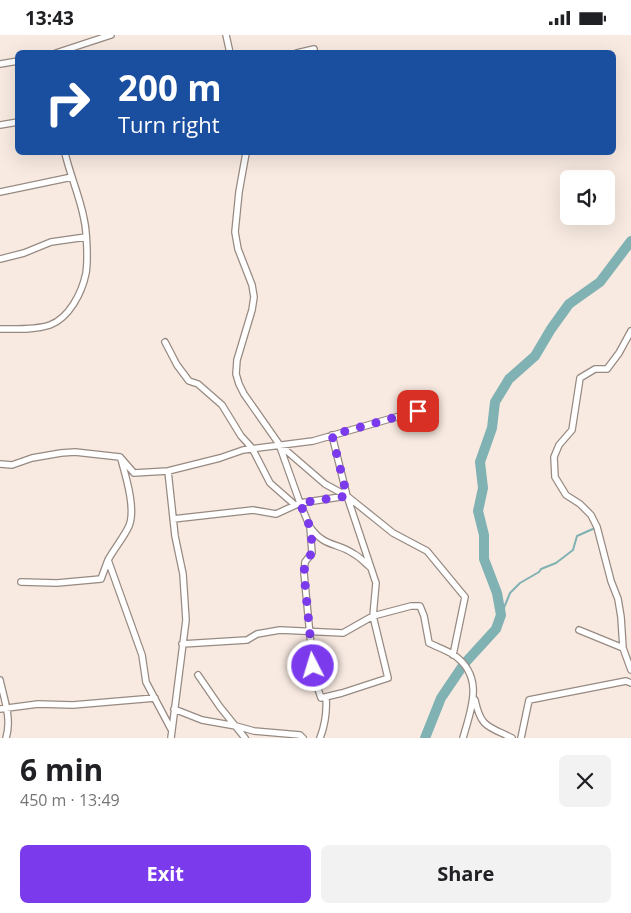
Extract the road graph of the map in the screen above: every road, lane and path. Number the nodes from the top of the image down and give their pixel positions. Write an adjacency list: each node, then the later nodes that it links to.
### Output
1 (111, 35): 4 (street)
2 (226, 35): 5 (street)
3 (314, 49): 6 (street)
4 (65, 50)
5 (229, 50)
6 (310, 50)
7 (15, 62): 8 (street)
8 (0, 64)
9 (15, 122): 10 (street)
10 (0, 125)
11 (66, 155): 13 (street)
12 (246, 155): 22 (street)
13 (72, 177): 14 (street); 15 (street)
14 (0, 192)
15 (86, 237): 16 (street); 17 (street)
16 (0, 259)
17 (0, 329)
18 (631, 331): 38 (street)
19 (165, 342): 23 (street)
20 (418, 411): 21 (street)
21 (332, 435): 22 (street); 27 (street)
22 (279, 444): 23 (street); 27 (street); 28 (street)
23 (252, 448): 26 (street); 28 (street)
24 (120, 457): 25 (street); 26 (street); 31 (street)
25 (0, 464)
26 (168, 471): 29 (street)
27 (347, 496): 28 (street); 32 (street); 39 (street)
28 (297, 504): 29 (street); 30 (street)
29 (173, 519): 37 (street)
30 (310, 527): 32 (street); 36 (street)
31 (108, 560): 33 (street); 46 (street)
32 (371, 568): 34 (street)
33 (20, 582)
34 (373, 616): 36 (street); 39 (street); 44 (street)
35 (579, 630): 38 (street)
36 (310, 632): 37 (street); 44 (street)
37 (182, 644): 49 (street)
38 (623, 648): 40 (street)
39 (453, 655): 45 (street)
40 (631, 670)
41 (198, 675): 50 (street)
42 (0, 680): 47 (street)
43 (631, 683): 59 (street)
44 (326, 697): 56 (street)
45 (474, 697): 57 (street); 58 (street)
46 (155, 698): 47 (street); 51 (street)
47 (7, 707): 48 (street); 52 (street)
48 (0, 709)
49 (174, 709): 50 (street); 51 (street)
50 (236, 725): 54 (street); 55 (street)
51 (171, 729): 53 (street)
52 (8, 736)
53 (171, 738)
54 (245, 738)
55 (303, 738)
56 (320, 738)
57 (462, 738)
58 (512, 738)
59 (521, 738)

